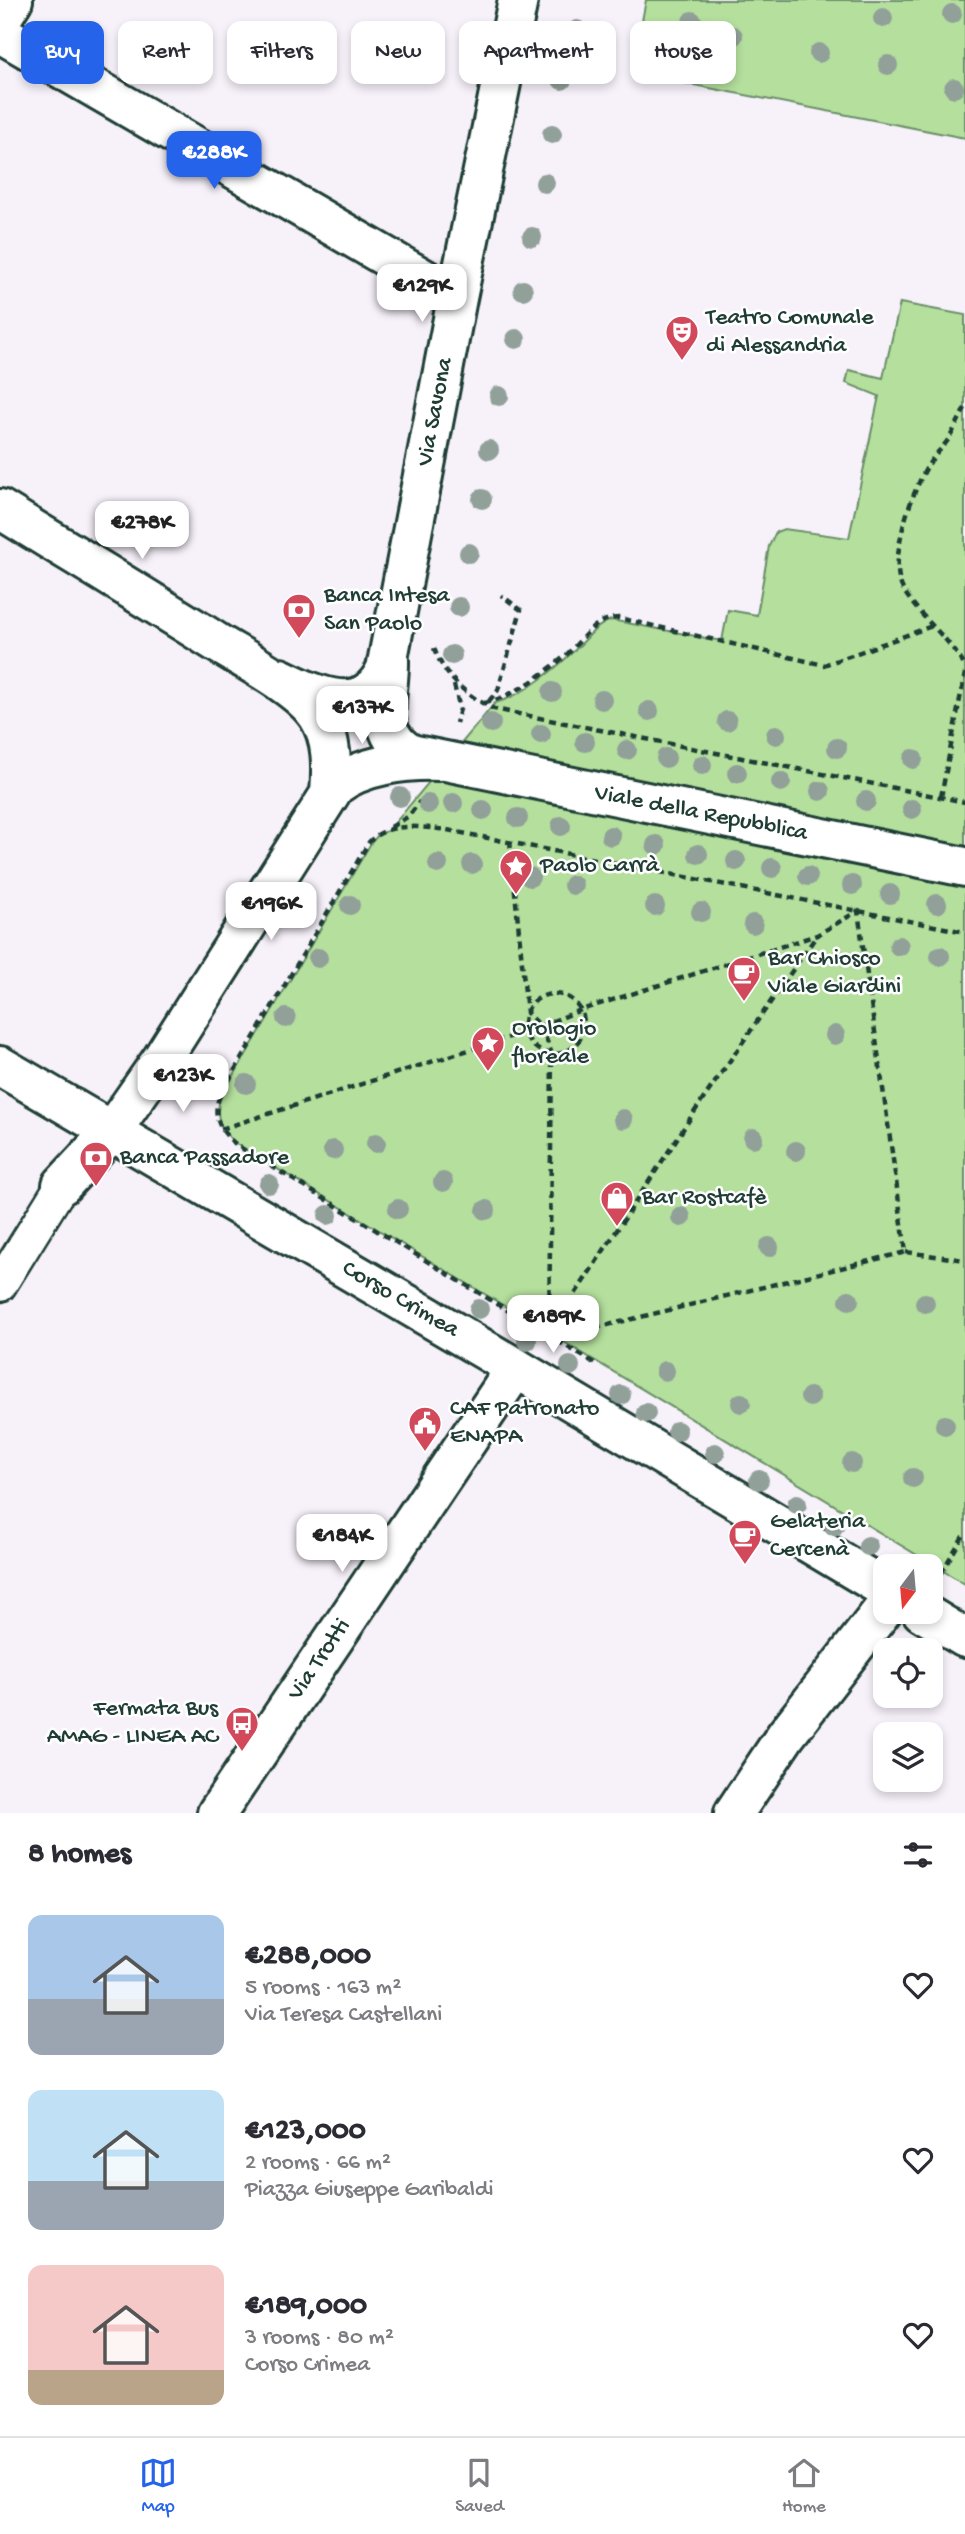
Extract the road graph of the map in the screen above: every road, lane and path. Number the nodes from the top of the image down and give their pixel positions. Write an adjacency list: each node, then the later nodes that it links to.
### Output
1 (13, 0): 3 (street)
2 (519, 0): 5 (street, Via Savona)
3 (0, 21)
4 (0, 33): 5 (street)
5 (457, 298): 11 (street, Via Savona)
6 (965, 408): 9 (path)
7 (0, 509): 12 (street)
8 (501, 594): 15 (path)
9 (932, 626): 13 (path); 15 (path)
10 (432, 640): 15 (path)
11 (390, 660): 12 (street); 16 (street, Via Savona)
12 (253, 665): 17 (street)
13 (965, 667)
14 (965, 673): 18 (path)
15 (485, 702): 18 (path)
16 (438, 761): 17 (street); 21 (street, Viale della Repubblica)
17 (330, 794): 30 (street)
18 (941, 797): 19 (path)
19 (965, 802)
20 (510, 841): 22 (path); 26 (path); 32 (path)
21 (965, 867)
22 (858, 911): 23 (path); 24 (path); 36 (path)
23 (965, 932)
24 (817, 935): 25 (path); 39 (path)
25 (581, 1010): 26 (path); 27 (path); 29 (path)
26 (527, 1013): 27 (path); 28 (path)
27 (541, 1026): 28 (path); 29 (path)
28 (525, 1032): 29 (path); 32 (path)
29 (552, 1054): 39 (path)
30 (162, 1059): 33 (street); 34 (street)
31 (11, 1072): 33 (street, Corso Crimea)
32 (221, 1129): 39 (path)
33 (111, 1132): 34 (street, Corso Crimea); 35 (street)
34 (188, 1175): 41 (street, Corso Crimea)
35 (62, 1185): 38 (street)
36 (906, 1252): 37 (path); 39 (path)
37 (965, 1260)
38 (0, 1285)
39 (551, 1337): 40 (path)
40 (601, 1367)
41 (516, 1368): 44 (street, Corso Crimea); 48 (street, Via Trotti)
42 (965, 1533): 43 (path)
43 (943, 1570)
44 (873, 1582)
45 (873, 1623): 49 (street)
46 (941, 1624): 47 (street)
47 (965, 1639)
48 (217, 1813)
49 (734, 1813)

